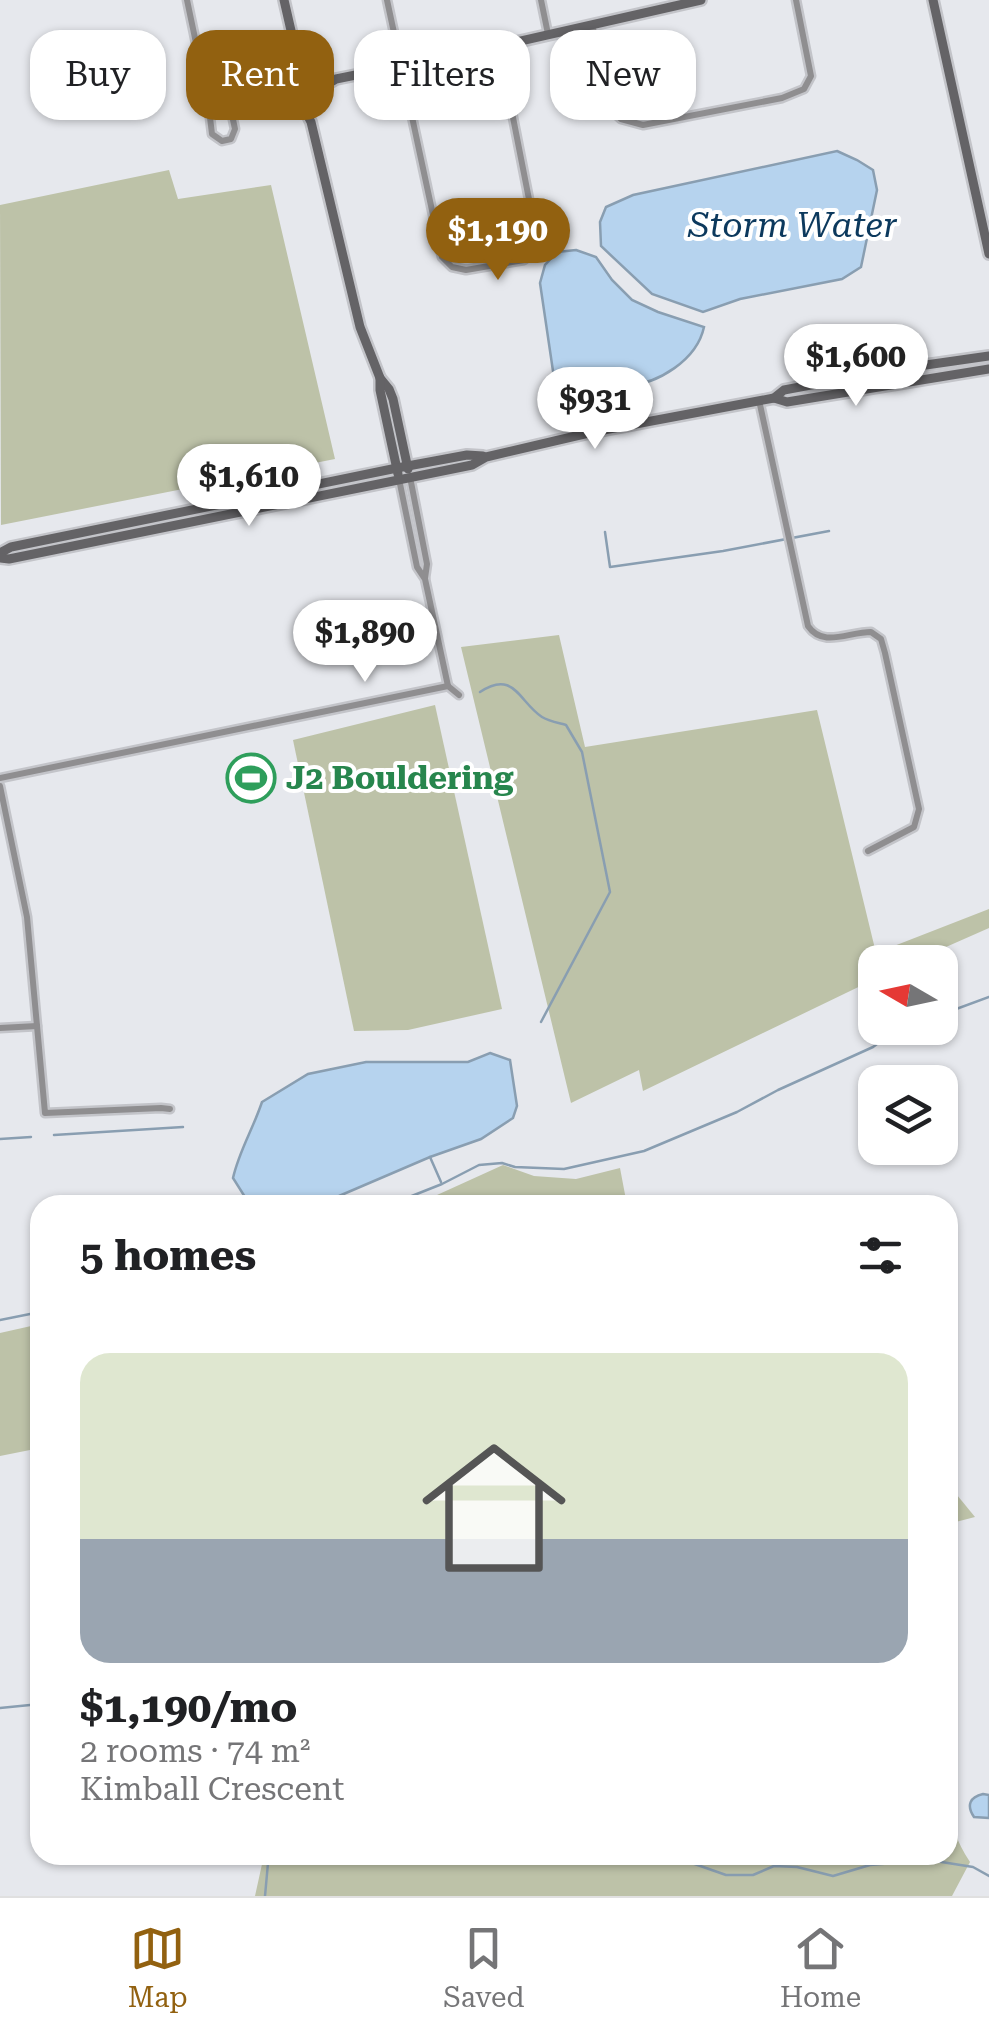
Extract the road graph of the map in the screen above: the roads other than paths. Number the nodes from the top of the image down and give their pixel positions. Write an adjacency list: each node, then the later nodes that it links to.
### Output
1 (186, 0): 9 (street)
2 (284, 0): 10 (main road)
3 (387, 0): 11 (street)
4 (541, 0): 12 (street)
5 (701, 0): 8 (main road)
6 (796, 0): 8 (street)
7 (933, 0): 21 (main road)
8 (592, 24): 12 (main road)
9 (193, 30)
10 (291, 30)
11 (394, 30)
12 (548, 34): 13 (main road)
13 (530, 38)
14 (354, 75): 15 (main road)
15 (336, 79)
16 (212, 120): 17 (street)
17 (233, 120)
18 (413, 120): 19 (street)
19 (513, 120)
20 (311, 122): 26 (main road)
21 (989, 254)
22 (989, 356): 24 (main road)
23 (989, 370): 24 (main road)
24 (774, 398): 25 (main road)
25 (759, 400): 26 (main road); 31 (street)
26 (403, 472): 27 (main road); 28 (street)
27 (0, 556)
28 (448, 686): 29 (street); 30 (street)
29 (459, 696)
30 (0, 782): 32 (street)
31 (868, 850)
32 (37, 1026): 33 (street); 34 (street)
33 (0, 1028)
34 (170, 1109)

